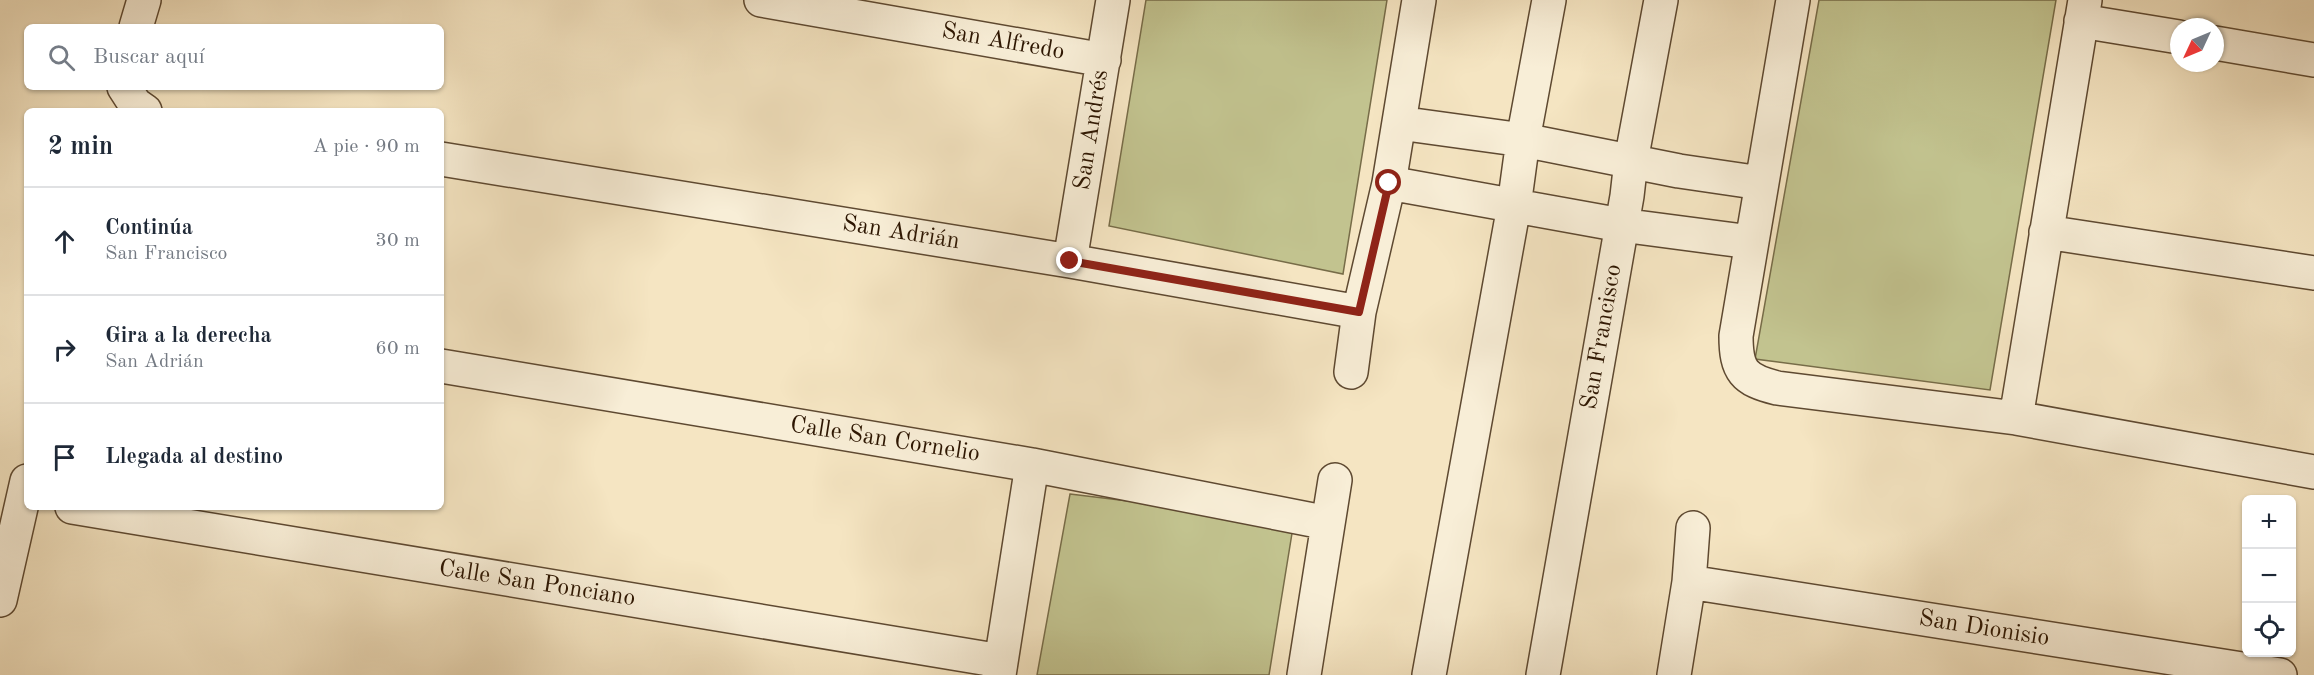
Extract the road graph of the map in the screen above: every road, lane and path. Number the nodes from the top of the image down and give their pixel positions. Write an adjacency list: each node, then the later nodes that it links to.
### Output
1 (144, 0): 9 (street)
2 (761, 0): 12 (street, San Alfredo)
3 (1113, 0): 12 (street, San Andrés)
4 (1419, 0): 16 (street)
5 (1549, 0): 17 (street)
6 (1661, 0): 19 (street, San Francisco)
7 (1793, 0): 21 (street)
8 (2083, 10): 10 (street); 24 (street)
9 (137, 24)
10 (2170, 34)
11 (2224, 45): 13 (street)
12 (1104, 60): 26 (street, San Andrés)
13 (2314, 60)
14 (126, 90): 15 (street)
15 (141, 108)
16 (1399, 123): 17 (street); 20 (street)
17 (1523, 140): 19 (street); 22 (street)
18 (444, 159): 26 (street, San Adrián)
19 (1631, 161): 21 (street); 23 (street, San Francisco)
20 (1389, 183): 22 (street); 28 (street)
21 (1761, 183): 25 (street)
22 (1514, 206): 23 (street); 43 (street)
23 (1621, 225): 25 (street); 44 (street, San Francisco)
24 (2046, 232): 27 (street); 31 (street)
25 (1752, 242): 31 (street)
26 (1070, 261): 28 (street, San Adrián)
27 (2314, 273)
28 (1359, 312): 30 (street)
29 (444, 367): 32 (street, Calle San Cornelio)
30 (1351, 372)
31 (2016, 418): 33 (street)
32 (1032, 465): 37 (street, Calle San Cornelio); 41 (street)
33 (2314, 472)
34 (1335, 480): 37 (street)
35 (24, 501): 40 (street)
36 (89, 510): 41 (street, Calle San Ponciano)
37 (1328, 523): 42 (street)
38 (1693, 528): 39 (street)
39 (1689, 582): 45 (street); 46 (street, San Dionisio)
40 (0, 600)
41 (1000, 668)
42 (1304, 675)
43 (1429, 675)
44 (1543, 675)
45 (1674, 675)
46 (2280, 675)

